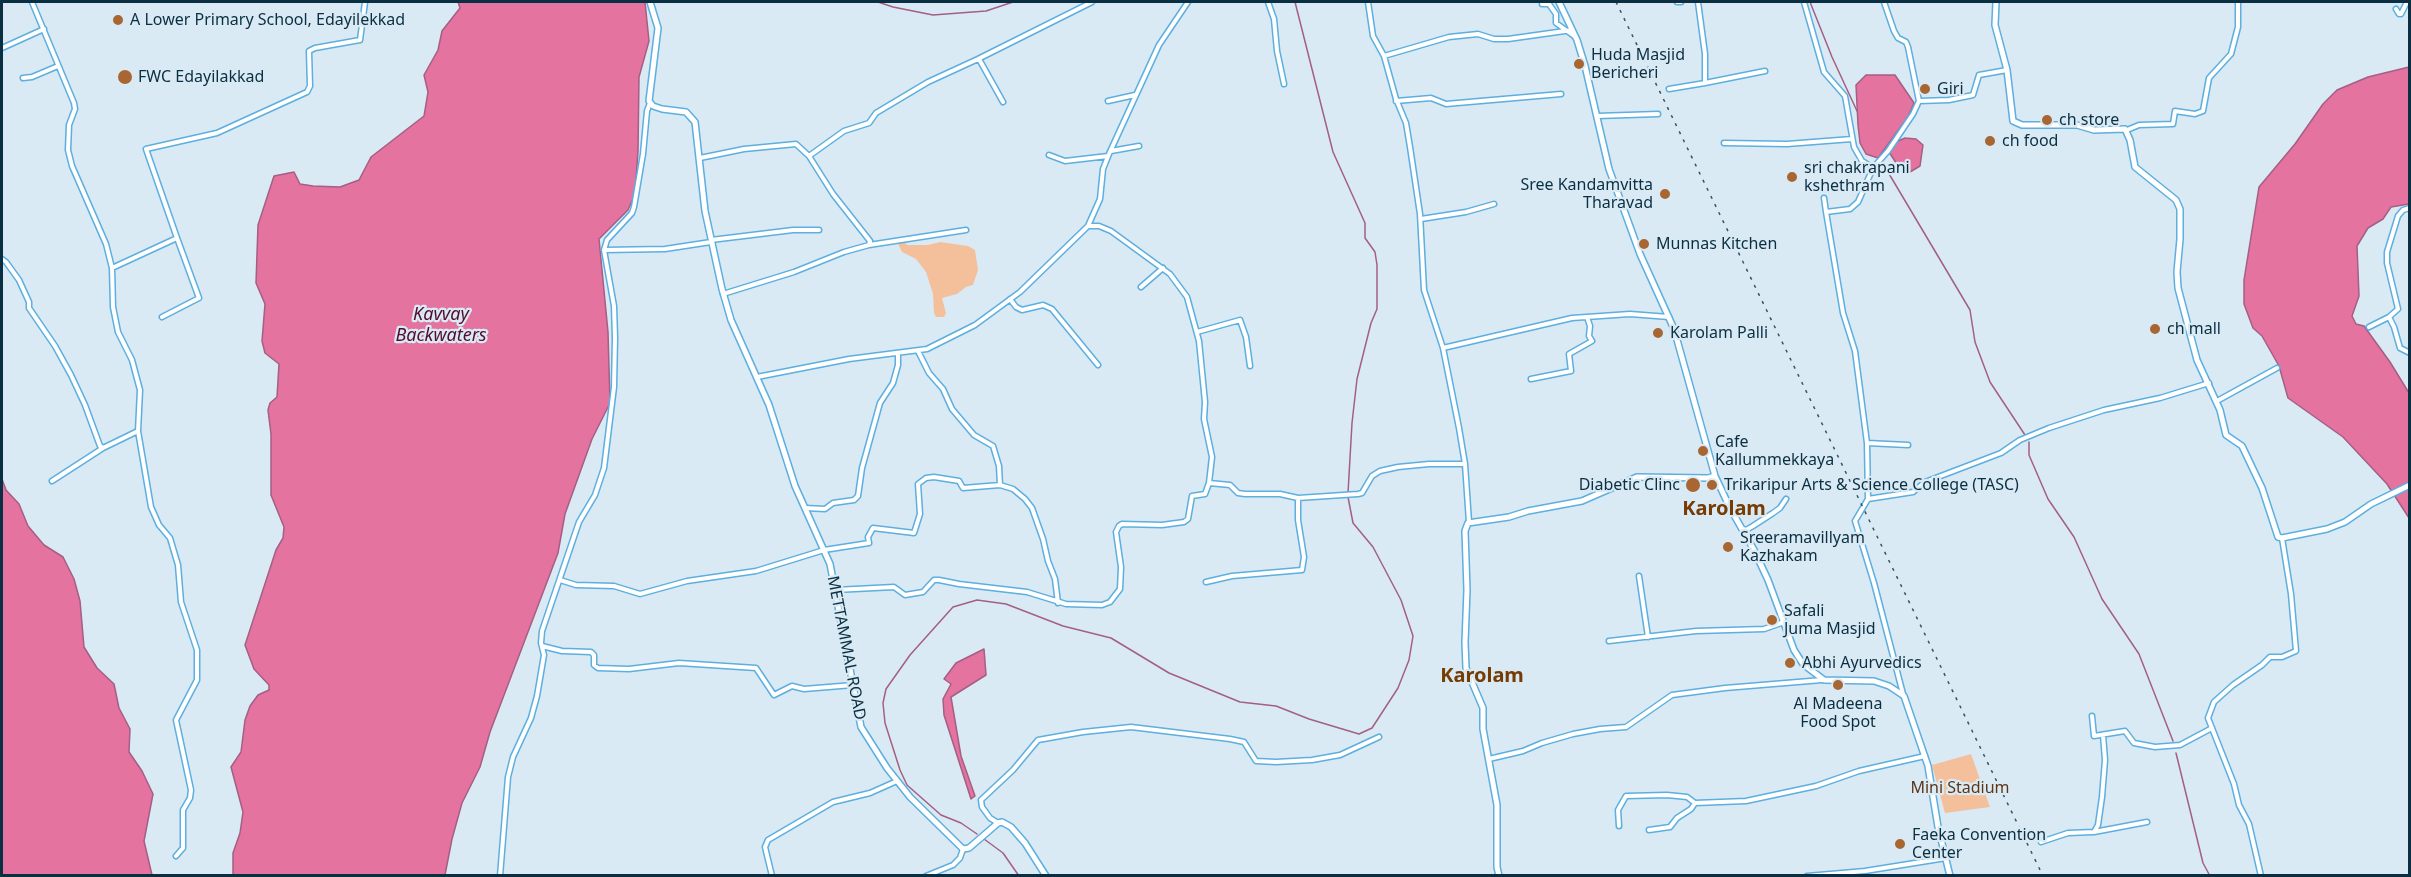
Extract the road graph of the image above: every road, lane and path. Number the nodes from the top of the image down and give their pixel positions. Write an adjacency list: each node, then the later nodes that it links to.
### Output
1 (32, 2): 17 (street)
2 (365, 2): 55 (street)
3 (650, 2): 35 (main road)
4 (1092, 2): 21 (street)
5 (1188, 2): 30 (street)
6 (1268, 2): 27 (street)
7 (1368, 2): 20 (street)
8 (1559, 2): 18 (main road)
9 (1698, 2): 26 (street)
10 (1804, 2): 39 (street)
11 (1884, 2): 34 (street)
12 (1996, 2): 23 (main road)
13 (2238, 2): 38 (street)
14 (2407, 2): 16 (street)
15 (1542, 4): 18 (street)
16 (2396, 9)
17 (44, 29): 19 (street); 22 (street)
18 (1569, 30): 20 (street); 37 (main road)
19 (2, 48)
20 (1384, 56): 32 (street)
21 (979, 59): 33 (street); 44 (street)
22 (58, 66): 25 (street); 60 (street)
23 (2007, 70): 34 (street); 38 (main road)
24 (1765, 71): 26 (street)
25 (23, 78)
26 (1705, 83): 28 (street)
27 (1284, 84)
28 (1669, 89)
29 (1561, 94): 32 (street)
30 (1136, 95): 31 (street); 42 (street)
31 (1107, 101)
32 (1396, 101): 51 (street)
33 (1003, 102)
34 (1919, 102): 46 (street)
35 (650, 103): 45 (main road, METTAMMAL ROAD); 58 (street)
36 (1658, 114): 37 (street)
37 (1597, 116): 67 (main road)
38 (2127, 130): 80 (main road)
39 (1852, 139): 40 (street); 46 (street)
40 (1724, 144)
41 (1139, 146): 42 (street)
42 (1109, 154): 43 (street); 52 (street)
43 (1049, 155)
44 (809, 156): 45 (street); 57 (street)
45 (700, 158): 56 (main road, METTAMMAL ROAD)
46 (1873, 168): 50 (street)
47 (1824, 198): 50 (street)
48 (1494, 204): 51 (street)
49 (2409, 208): 68 (street)
50 (1826, 212): 83 (street)
51 (1421, 219): 71 (street)
52 (1088, 226): 61 (street); 64 (street)
53 (819, 230): 56 (street)
54 (966, 230): 57 (street)
55 (177, 238): 60 (street); 65 (street)
56 (711, 241): 58 (street); 63 (main road, METTAMMAL ROAD)
57 (869, 245): 63 (street)
58 (604, 250): 101 (street)
59 (2, 260): 85 (street)
60 (112, 268): 82 (street)
61 (1163, 268): 62 (street); 70 (street)
62 (1141, 287)
63 (723, 294): 78 (main road, METTAMMAL ROAD)
64 (1010, 299): 72 (street); 75 (street)
65 (162, 317)
66 (1587, 317): 67 (street); 71 (street); 79 (street)
67 (1669, 317): 87 (main road)
68 (2389, 317): 69 (street); 74 (street)
69 (2369, 327)
70 (1197, 332): 76 (street); 89 (street)
71 (1443, 348): 86 (street)
72 (918, 351): 73 (street); 90 (street)
73 (898, 354): 78 (street); 95 (street)
74 (2409, 354)
75 (1098, 365)
76 (1250, 366)
77 (2277, 368): 81 (street)
78 (757, 377): 95 (main road, METTAMMAL ROAD)
79 (1531, 379)
80 (2209, 383): 81 (main road); 94 (street)
81 (2217, 401): 98 (main road)
82 (138, 431): 85 (street); 127 (street)
83 (1868, 443): 84 (street); 94 (street)
84 (1908, 445)
85 (103, 448): 88 (street)
86 (1465, 464): 92 (street); 96 (street)
87 (1715, 476): 96 (main road); 97 (main road)
88 (52, 481)
89 (1209, 483): 92 (street); 104 (street)
90 (1000, 485): 99 (street); 104 (street)
91 (2409, 485): 98 (main road)
92 (1298, 498): 102 (street)
93 (1786, 499): 97 (street)
94 (1868, 499): 111 (street)
95 (805, 508): 99 (main road, METTAMMAL ROAD)
96 (1469, 522): 117 (main road)
97 (1742, 528): 105 (main road)
98 (2282, 538): 113 (street)
99 (824, 550): 101 (street); 103 (main road, METTAMMAL ROAD)
100 (1639, 576): 106 (street)
101 (560, 580): 108 (street)
102 (1206, 582)
103 (834, 590): 104 (street); 110 (main road, METTAMMAL ROAD)
104 (1058, 603)
105 (1784, 622): 106 (street); 109 (main road)
106 (1648, 637): 107 (street)
107 (1609, 641)
108 (542, 645): 110 (street); 129 (street)
109 (1824, 680): 111 (main road); 117 (street)
110 (853, 685): 118 (main road, METTAMMAL ROAD)
111 (1904, 696): 116 (main road)
112 (2092, 716): 114 (street)
113 (2211, 728): 114 (street); 136 (street)
114 (2103, 735): 124 (street)
115 (1379, 738): 121 (street)
116 (1925, 756): 119 (street); 128 (main road)
117 (1488, 759): 133 (main road)
118 (897, 781): 126 (main road, METTAMMAL ROAD); 130 (street)
119 (1695, 803): 122 (street); 123 (street)
120 (2147, 822): 124 (street)
121 (998, 823): 126 (main road); 132 (main road)
122 (1619, 826)
123 (1649, 830)
124 (2094, 832): 125 (street)
125 (2041, 842)
126 (963, 849): 131 (street)
127 (176, 856)
128 (1947, 858): 134 (street); 135 (main road)
129 (500, 876)
130 (772, 876)
131 (926, 876)
132 (1046, 876)
133 (1499, 876)
134 (1807, 876)
135 (1950, 876)
136 (2261, 876)

